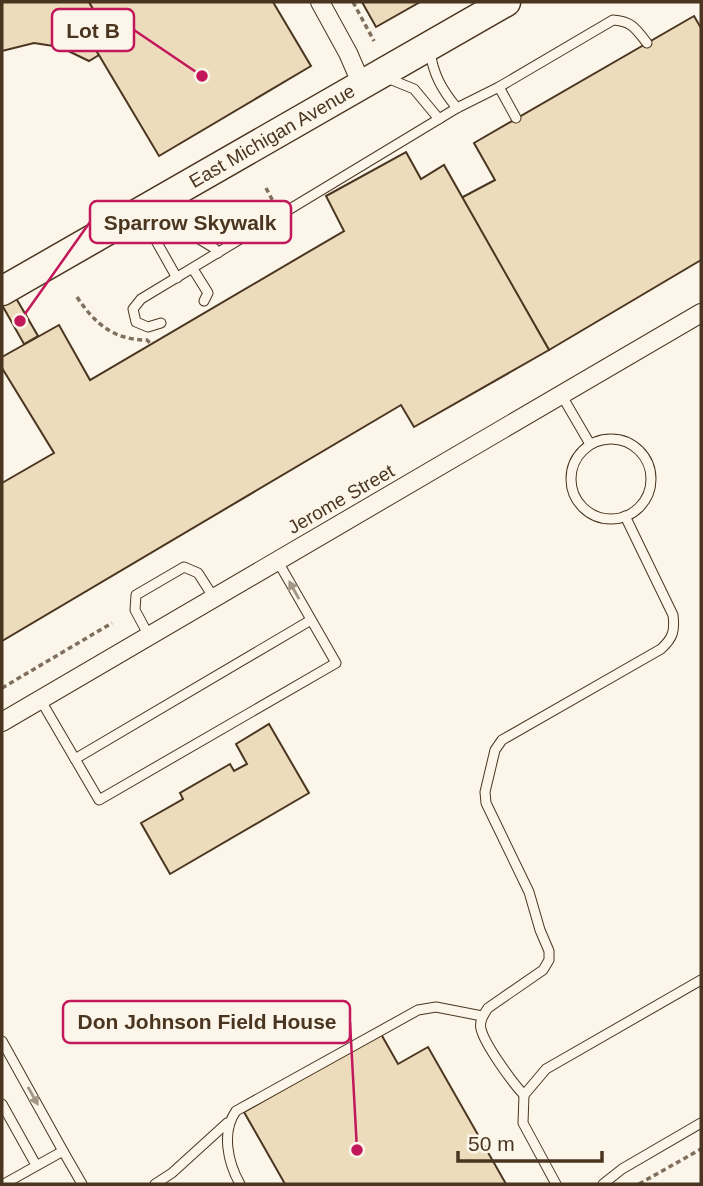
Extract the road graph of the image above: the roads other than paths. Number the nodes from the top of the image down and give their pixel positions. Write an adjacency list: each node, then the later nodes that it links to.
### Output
1 (320, 2): 5 (street)
2 (506, 2): 4 (main road, East Michigan Avenue)
3 (647, 43): 6 (lane)
4 (429, 46): 5 (main road, East Michigan Avenue); 7 (lane)
5 (370, 81): 9 (lane); 10 (main road, East Michigan Avenue)
6 (499, 87): 7 (lane); 8 (lane)
7 (457, 108): 9 (lane)
8 (516, 118)
9 (439, 119): 11 (lane)
10 (151, 206): 11 (lane); 13 (lane); 14 (main road, East Michigan Avenue)
11 (218, 253): 12 (lane)
12 (193, 269): 13 (lane); 15 (lane)
13 (177, 278): 17 (lane)
14 (2, 291)
15 (204, 301)
16 (701, 313): 18 (street, Jerome Street)
17 (161, 323)
18 (562, 396): 19 (lane); 21 (street, Jerome Street)
19 (590, 444): 20 (lane); 20 (lane)
20 (625, 516): 29 (lane)
21 (277, 560): 22 (street, Jerome Street); 23 (lane, one-way to 21)
22 (214, 598): 24 (street, Jerome Street); 24 (lane)
23 (311, 620): 27 (lane); 27 (lane)
24 (149, 636): 25 (street, Jerome Street)
25 (40, 699): 26 (street, Jerome Street); 27 (lane)
26 (2, 722)
27 (75, 759)
28 (701, 980): 31 (lane)
29 (482, 1016): 31 (lane); 33 (lane)
30 (2, 1041): 35 (lane, one-way to 35)
31 (524, 1095): 41 (lane)
32 (2, 1104): 36 (lane)
33 (227, 1123): 39 (lane); 40 (lane)
34 (701, 1123): 42 (lane)
35 (63, 1152): 36 (lane); 38 (lane)
36 (36, 1165): 37 (lane)
37 (4, 1184)
38 (82, 1184)
39 (155, 1184)
40 (240, 1184)
41 (556, 1184)
42 (603, 1184)

